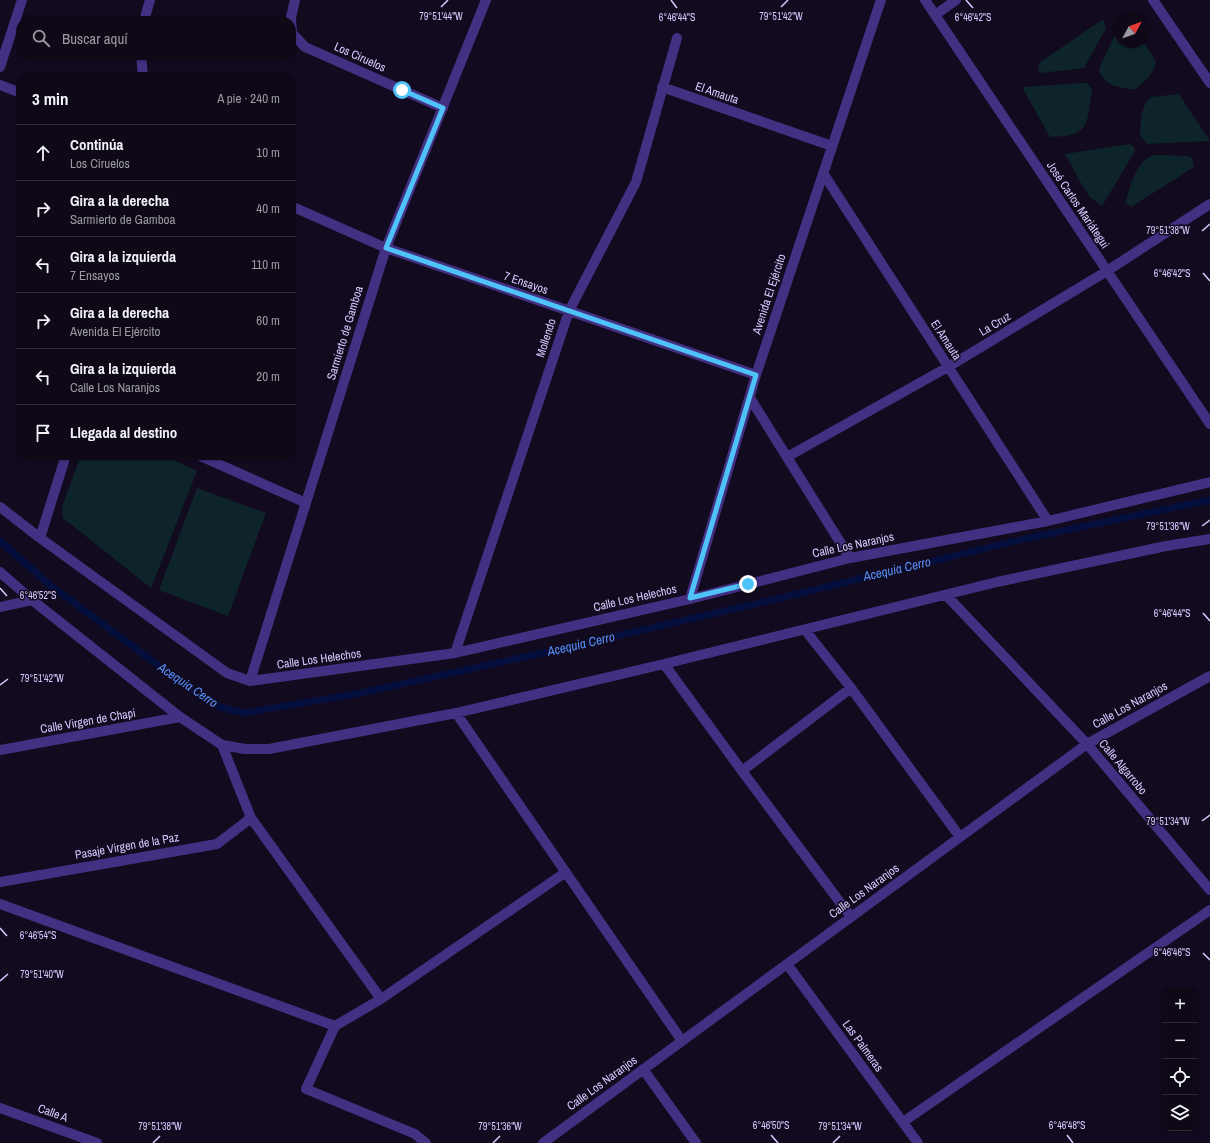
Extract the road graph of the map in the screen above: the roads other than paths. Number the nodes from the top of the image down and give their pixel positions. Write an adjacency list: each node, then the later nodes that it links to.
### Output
1 (22, 0): 10 (street)
2 (150, 0): 11 (street)
3 (295, 0): 12 (street, Los Ciruelos)
4 (486, 0): 23 (street, Sarmierto de Gamboa)
5 (881, 0): 24 (street, Avenida El Ejército)
6 (925, 0): 9 (street, José Carlos Mariátegui)
7 (956, 0): 9 (street)
8 (1153, 0): 19 (street)
9 (935, 15): 29 (street, José Carlos Mariátegui)
10 (17, 16)
11 (145, 16)
12 (291, 16)
13 (16, 18): 17 (street)
14 (296, 37): 23 (street, Los Ciruelos)
15 (677, 38): 21 (street, Mollendo)
16 (141, 60): 18 (street)
17 (0, 67)
18 (143, 72)
19 (1210, 83)
20 (0, 85): 22 (street)
21 (662, 87): 24 (street, El Amauta); 30 (street, Mollendo)
22 (16, 91)
23 (443, 108): 28 (street, Sarmierto de Gamboa)
24 (832, 146): 25 (street, Avenida El Ejército)
25 (823, 173): 31 (street, El Amauta); 32 (street, Avenida El Ejército)
26 (1210, 204): 29 (street, La Cruz)
27 (296, 208): 28 (street, 7 Ensayos)
28 (386, 248): 30 (street, 7 Ensayos); 39 (street, Sarmierto de Gamboa)
29 (1107, 271): 31 (street, La Cruz); 34 (street, José Carlos Mariátegui)
30 (569, 311): 32 (street, 7 Ensayos); 51 (street, Mollendo)
31 (948, 367): 35 (street, La Cruz); 41 (street, El Amauta)
32 (756, 375): 33 (street, Avenida El Ejército)
33 (750, 398): 35 (street); 47 (street, Avenida El Ejército)
34 (1210, 424)
35 (787, 457): 44 (street)
36 (64, 460): 42 (street)
37 (209, 460): 39 (street)
38 (1210, 482): 41 (street, Calle Los Naranjos)
39 (306, 503): 54 (street, Sarmierto de Gamboa)
40 (0, 507): 42 (street, Calle Los Helechos)
41 (1048, 521): 44 (street, Calle Los Naranjos)
42 (40, 538): 54 (street, Calle Los Helechos)
43 (1210, 539): 46 (street)
44 (850, 558): 47 (street, Calle Los Naranjos)
45 (0, 572): 48 (street)
46 (946, 595): 50 (street); 58 (street, Calle Algarrobo)
47 (690, 598): 51 (street, Calle Los Helechos)
48 (32, 600): 49 (street); 57 (street)
49 (0, 607)
50 (805, 630): 52 (street); 55 (street)
51 (455, 653): 54 (street, Calle Los Helechos)
52 (664, 664): 56 (street); 61 (street)
53 (1210, 676): 58 (street, Calle Los Naranjos)
54 (250, 681)
55 (851, 688): 61 (street); 63 (street)
56 (456, 713): 59 (street); 64 (street)
57 (180, 717): 59 (street); 60 (street, Calle Virgen de Chapi)
58 (1087, 744): 63 (street, Calle Los Naranjos); 66 (street, Calle Algarrobo)
59 (222, 745): 62 (street)
60 (0, 750)
61 (742, 771): 69 (street)
62 (251, 818): 65 (street, Pasaje Virgen de la Paz); 71 (street)
63 (960, 837): 69 (street, Calle Los Naranjos)
64 (566, 872): 71 (street); 73 (street)
65 (0, 882)
66 (1210, 890)
67 (0, 904): 72 (street)
68 (1210, 910): 76 (street)
69 (851, 917): 70 (street, Calle Los Naranjos)
70 (787, 964): 73 (street, Calle Los Naranjos); 76 (street, Las Palmeras)
71 (381, 999): 72 (street)
72 (335, 1026): 78 (street)
73 (682, 1041): 74 (street, Calle Los Naranjos)
74 (643, 1070): 79 (street, Calle Los Naranjos); 80 (street)
75 (0, 1108): 77 (street, Calle A)
76 (903, 1122): 81 (street, Las Palmeras)
77 (97, 1143)
78 (426, 1143)
79 (543, 1143)
80 (696, 1143)
81 (918, 1143)

